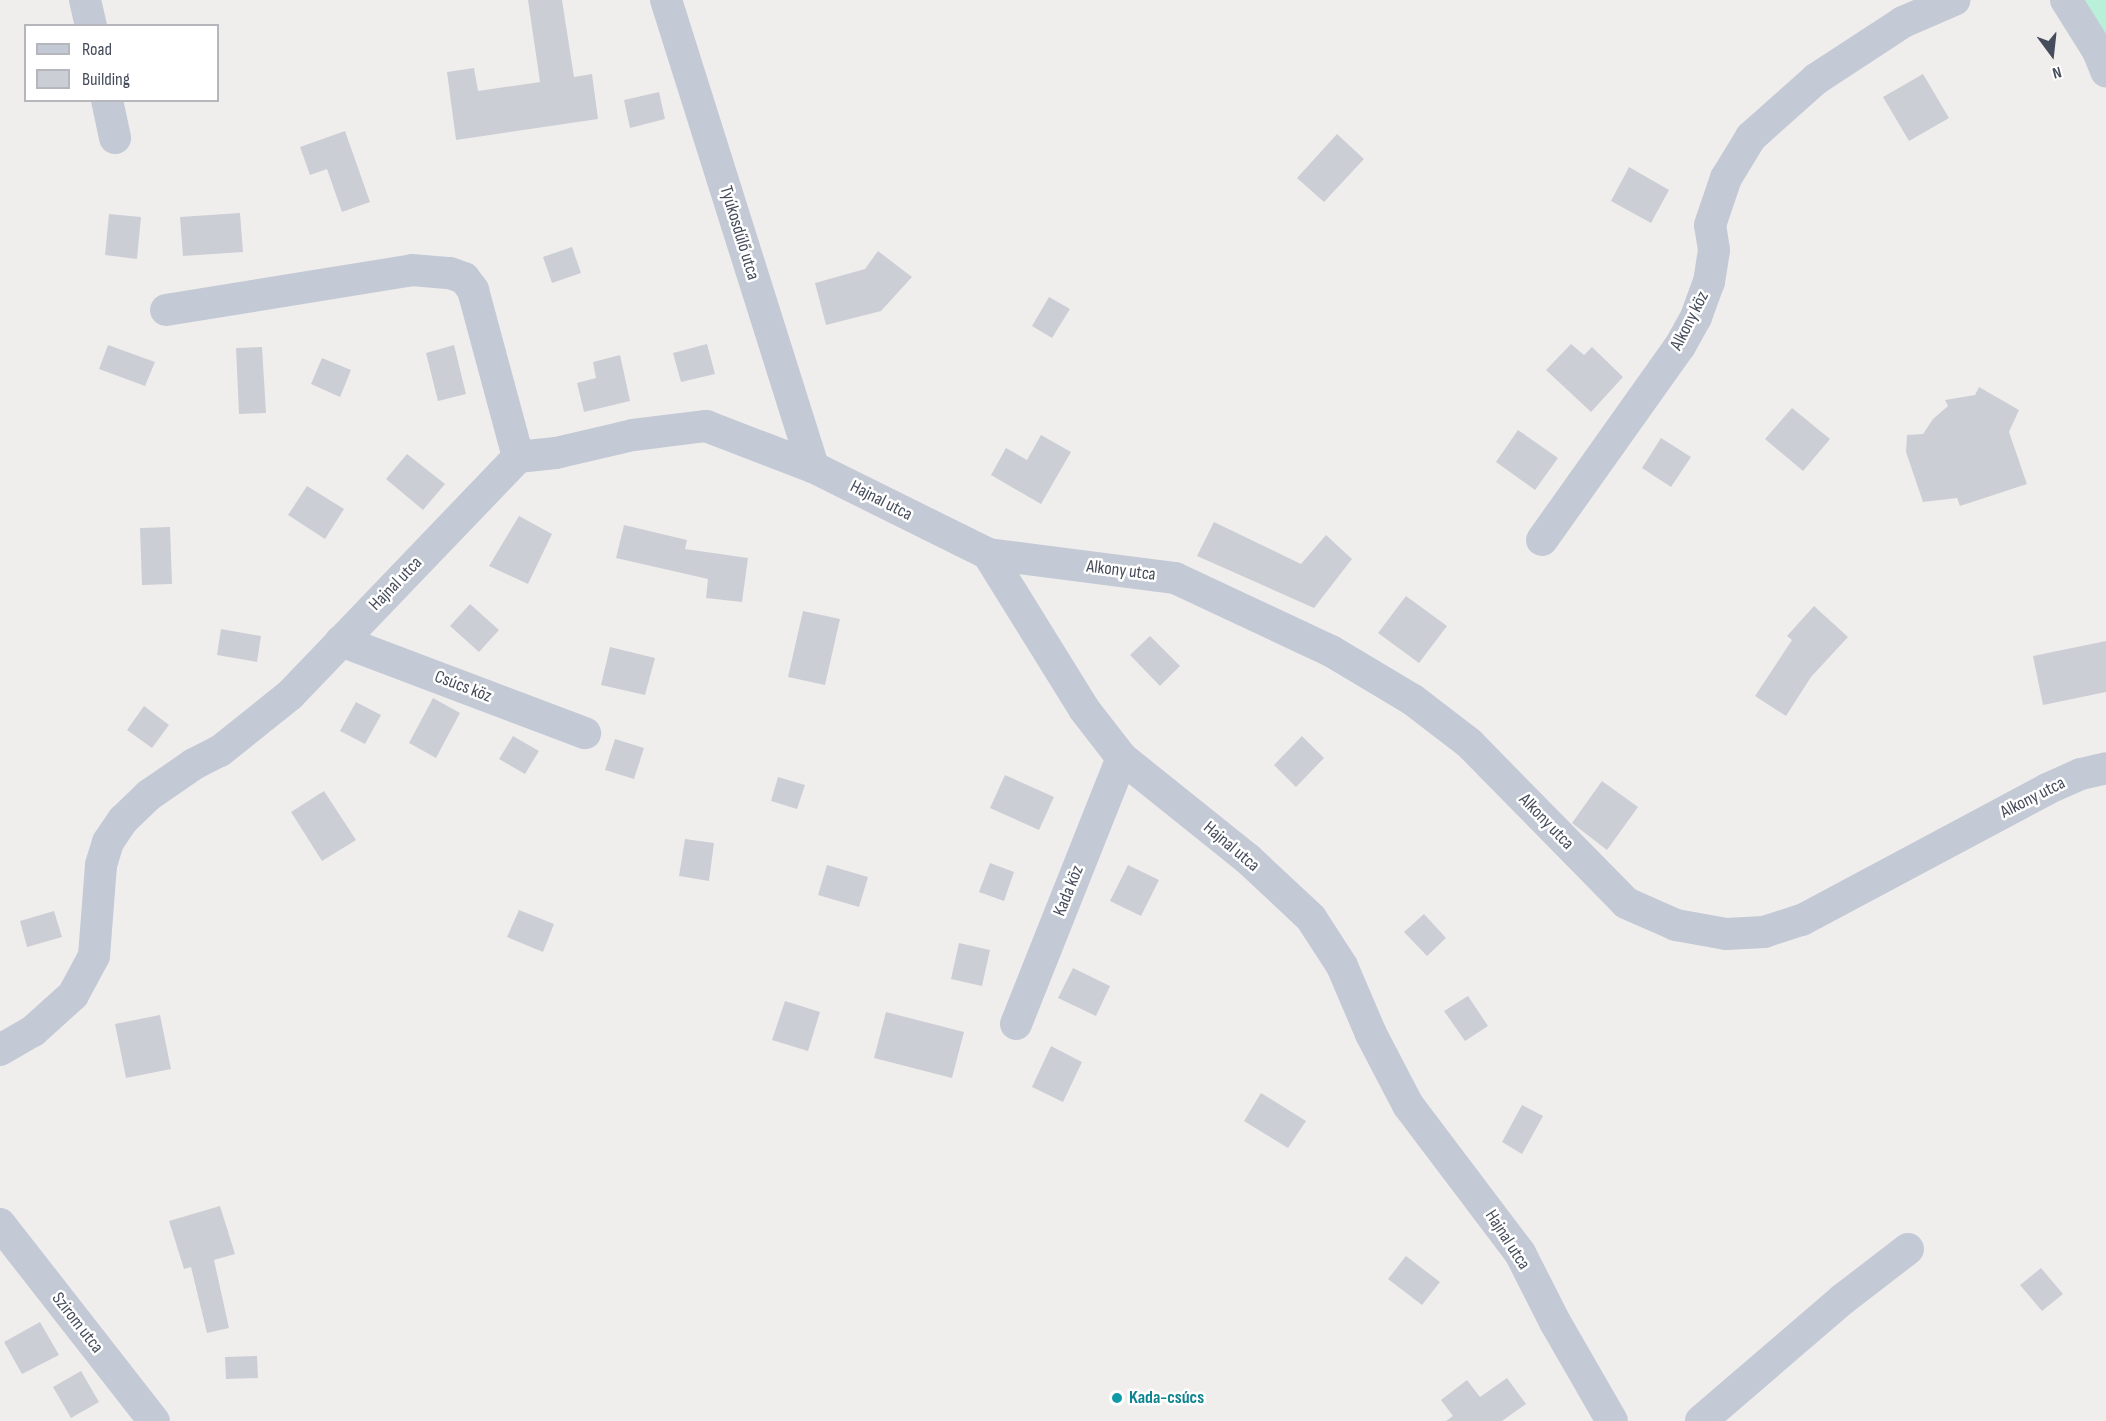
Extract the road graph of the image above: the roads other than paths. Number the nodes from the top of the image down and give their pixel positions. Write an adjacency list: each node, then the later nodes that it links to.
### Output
1 (85, 0): 5 (street)
2 (666, 0): 11 (street, Tyúkosdűlő utca)
3 (1954, 0): 12 (street, Alkony köz)
4 (2066, 0): 6 (street)
5 (91, 24)
6 (2106, 71)
7 (107, 102): 8 (street)
8 (115, 138)
9 (165, 310): 10 (street)
10 (518, 457): 11 (street, Hajnal utca); 14 (street, Hajnal utca)
11 (813, 467): 13 (street, Hajnal utca)
12 (1542, 540)
13 (988, 554): 16 (street, Hajnal utca); 17 (street, Alkony utca)
14 (341, 641): 15 (street, Csúcs köz); 19 (street, Hajnal utca)
15 (585, 733)
16 (1122, 758): 18 (street, Kada köz); 23 (street, Hajnal utca)
17 (2106, 768)
18 (1016, 1024)
19 (0, 1050)
20 (0, 1224): 22 (street, Szirom utca)
21 (1908, 1249): 24 (street)
22 (154, 1421)
23 (1612, 1421)
24 (1701, 1421)

